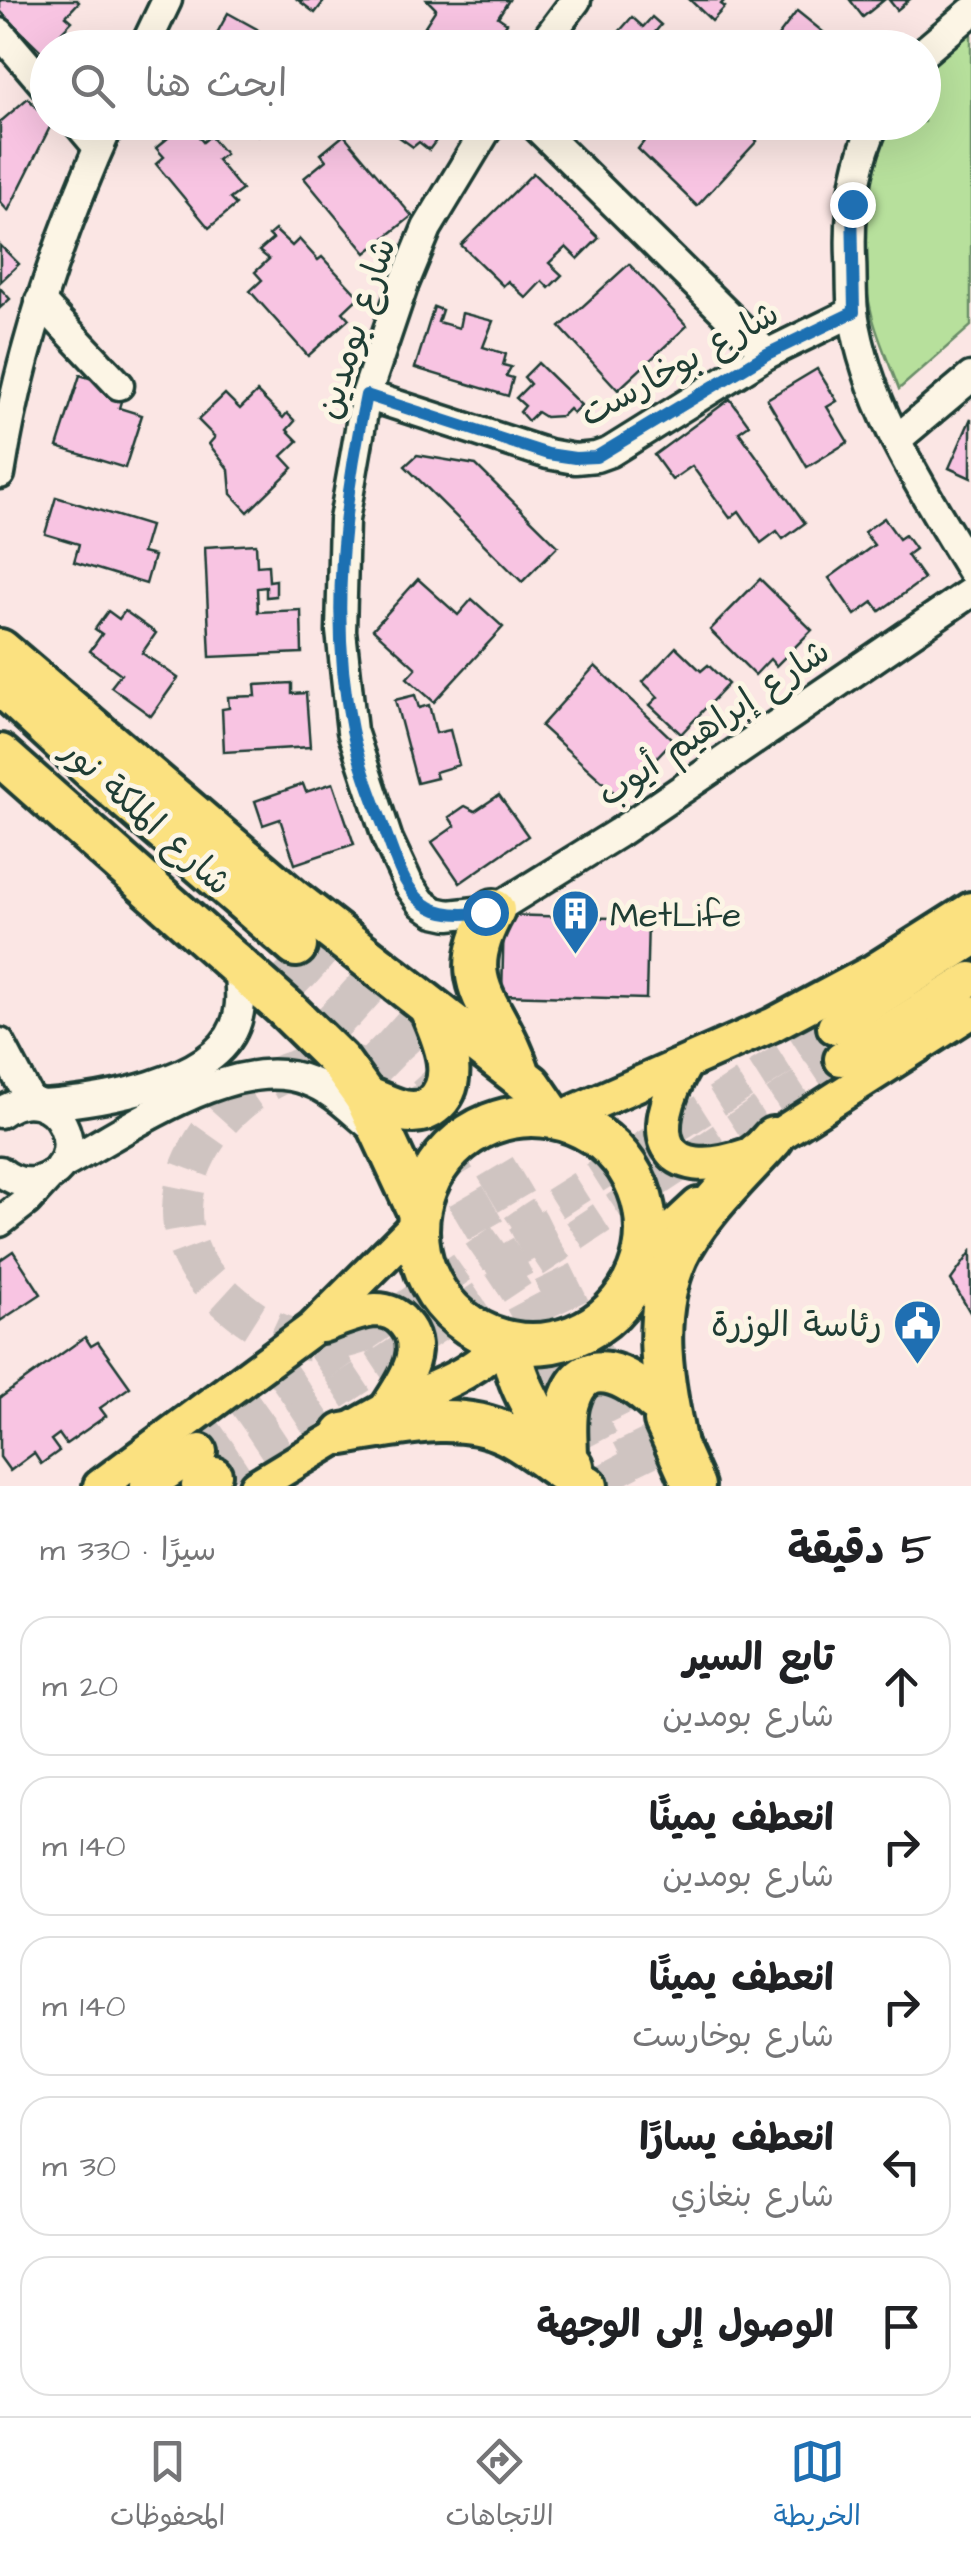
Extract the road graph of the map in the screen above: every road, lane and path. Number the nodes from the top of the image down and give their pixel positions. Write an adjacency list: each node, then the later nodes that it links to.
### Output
1 (168, 0): 4 (street)
2 (576, 0): 5 (street)
3 (971, 12): 7 (street)
4 (153, 30)
5 (554, 30)
6 (0, 33): 8 (street)
7 (941, 38)
8 (30, 68)
9 (102, 140): 13 (street)
10 (481, 140): 18 (street, شارع بومدين)
11 (550, 140): 15 (street)
12 (868, 140): 14 (street)
13 (40, 301): 17 (street); 19 (street)
14 (854, 312): 15 (street, شارع بوخارست); 20 (street)
15 (767, 354): 18 (street, شارع بوخارست)
16 (971, 377): 20 (street)
17 (119, 385)
18 (366, 395): 29 (street, شارع بومدين)
19 (7, 397): 21 (street)
20 (896, 440): 22 (street)
21 (0, 474)
22 (971, 570)
23 (971, 592): 29 (street, شارع إبراهيم أيوب)
24 (0, 650): 33 (highway)
25 (0, 684): 31 (highway, شارع الملكة نور)
26 (0, 721): 31 (highway, شارع الملكة نور)
27 (0, 755): 31 (highway)
28 (971, 909): 36 (main road)
29 (494, 910): 37 (highway)
30 (971, 941): 32 (main road)
31 (270, 959): 38 (highway); 39 (street)
32 (971, 978)
33 (430, 1008): 37 (highway); 38 (highway)
34 (971, 1012): 43 (main road)
35 (0, 1043): 39 (street)
36 (685, 1065): 41 (main road); 43 (main road)
37 (521, 1077): 41 (highway)
38 (365, 1097): 42 (highway)
39 (37, 1104): 40 (street); 44 (street)
40 (0, 1113)
41 (556, 1118): 46 (highway); 48 (highway)
42 (383, 1136): 44 (street); 46 (highway)
43 (760, 1146): 48 (main road); 54 (highway)
44 (56, 1170): 45 (street); 47 (street)
45 (0, 1172)
46 (418, 1218): 49 (main road); 50 (highway)
47 (0, 1222)
48 (640, 1266): 50 (highway); 51 (highway)
49 (314, 1328): 52 (main road); 57 (main road)
50 (506, 1342): 52 (main road); 56 (highway)
51 (655, 1401): 54 (highway); 56 (highway)
52 (386, 1410): 53 (main road)
53 (343, 1434): 56 (highway); 59 (main road)
54 (676, 1445): 60 (highway)
55 (204, 1470): 58 (main road)
56 (581, 1476)
57 (100, 1486)
58 (147, 1486)
59 (256, 1486)
60 (694, 1486)

